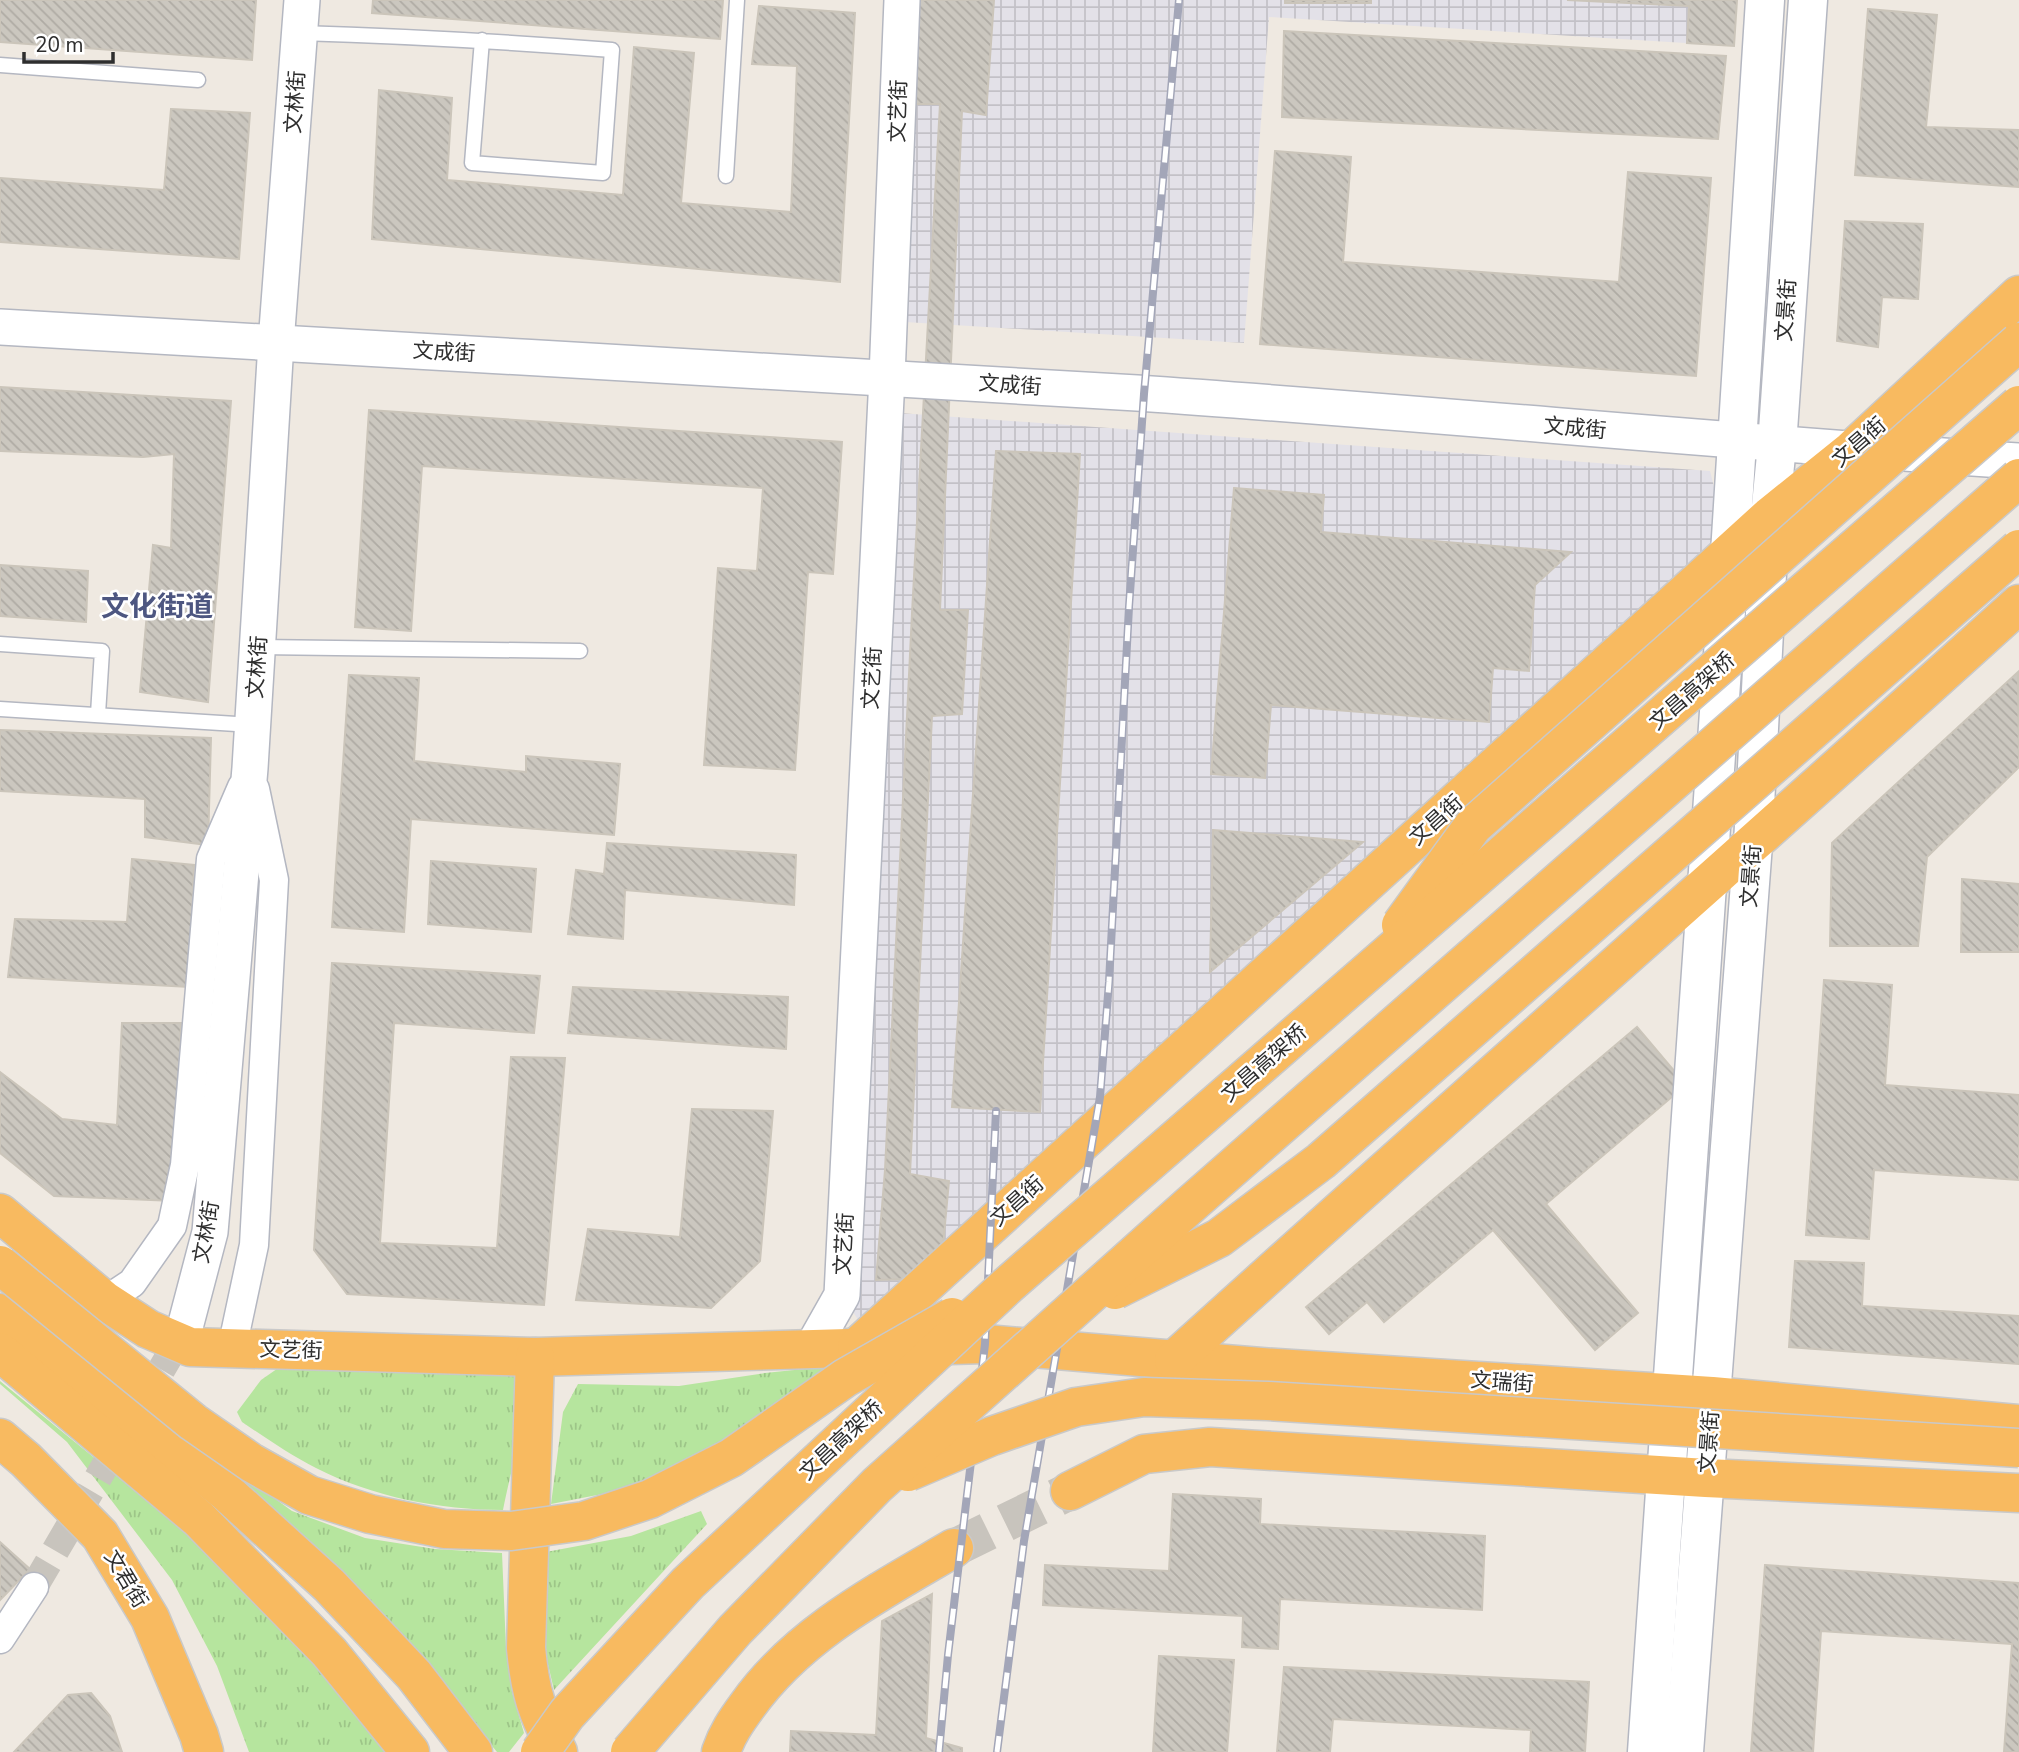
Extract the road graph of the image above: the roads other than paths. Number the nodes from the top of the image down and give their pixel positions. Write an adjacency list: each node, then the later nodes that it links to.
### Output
1 (737, 0): 9 (lane)
2 (902, 0): 14 (street, 文艺街)
3 (1765, 0): 16 (main road, 文景街)
4 (1808, 0): 17 (main road, 文景街)
5 (301, 17): 6 (lane); 13 (street, 文林街)
6 (482, 40): 6 (lane)
7 (0, 65): 8 (lane)
8 (198, 80)
9 (726, 176)
10 (2019, 295): 18 (highway, 文昌街)
11 (0, 327): 13 (street, 文成街)
12 (2019, 342): 34 (highway, bridge)
13 (276, 343): 14 (street, 文成街); 26 (street, 文林街)
14 (887, 377): 16 (street, 文成街); 45 (street, 文艺街)
15 (2019, 405): 34 (highway, 文昌高架桥, bridge)
16 (1737, 441): 17 (street, 文成街); 23 (main road, 文景街)
17 (1777, 445): 18 (street, 文成街); 21 (main road, 文景街)
18 (1852, 450): 19 (street, 文成街); 21 (highway, 文昌街)
19 (2019, 461)
20 (2019, 478): 39 (highway, bridge)
21 (1769, 516): 23 (highway, 文昌街); 32 (main road, 文景街)
22 (2019, 548): 39 (highway, bridge)
23 (1730, 553): 33 (main road, 文景街); 43 (highway, 文昌街)
24 (2019, 604): 32 (highway)
25 (0, 644): 29 (lane)
26 (259, 647): 27 (lane); 30 (street, 文林街)
27 (580, 651)
28 (0, 709): 29 (lane)
29 (98, 714): 30 (lane)
30 (253, 725): 31 (street, 文林街)
31 (250, 768): 38 (street); 41 (street, 文林街); 44 (street)
32 (1753, 844): 33 (highway); 50 (main road, 文景街)
33 (1707, 884): 48 (highway); 49 (main road, 文景街)
34 (1361, 979): 37 (highway, 文昌高架桥, bridge)
35 (0, 1213): 38 (highway)
36 (0, 1265): 37 (highway, bridge)
37 (1008, 1285): 65 (highway, 文昌高架桥, bridge)
38 (105, 1301): 44 (highway)
39 (1073, 1311): 56 (highway, bridge)
40 (0, 1313): 64 (highway)
41 (184, 1331)
42 (985, 1344): 43 (highway, 文艺街); 48 (highway, 文瑞街)
43 (857, 1347): 45 (highway, 文艺街)
44 (232, 1348): 47 (highway, 文艺街)
45 (812, 1348): 47 (highway, 文艺街)
46 (0, 1352): 63 (highway)
47 (535, 1357): 66 (highway)
48 (1174, 1360): 49 (highway, 文瑞街)
49 (1672, 1393): 50 (highway, 文瑞街); 54 (main road, 文景街)
50 (1712, 1395): 51 (highway, 文瑞街); 55 (main road, 文景街)
51 (2019, 1424)
52 (0, 1438): 62 (highway, 文君街)
53 (2019, 1448): 56 (highway, bridge)
54 (1666, 1475): 55 (highway); 57 (highway); 69 (main road, 文景街)
55 (1706, 1478): 58 (highway); 70 (main road, 文景街)
56 (877, 1485): 67 (highway, bridge)
57 (1070, 1491)
58 (2019, 1493)
59 (954, 1548): 68 (highway)
60 (34, 1587): 61 (street)
61 (0, 1639)
62 (204, 1752)
63 (410, 1752)
64 (473, 1752)
65 (540, 1752)
66 (558, 1752)
67 (630, 1752)
68 (721, 1752)
69 (1647, 1752)
70 (1684, 1752)

